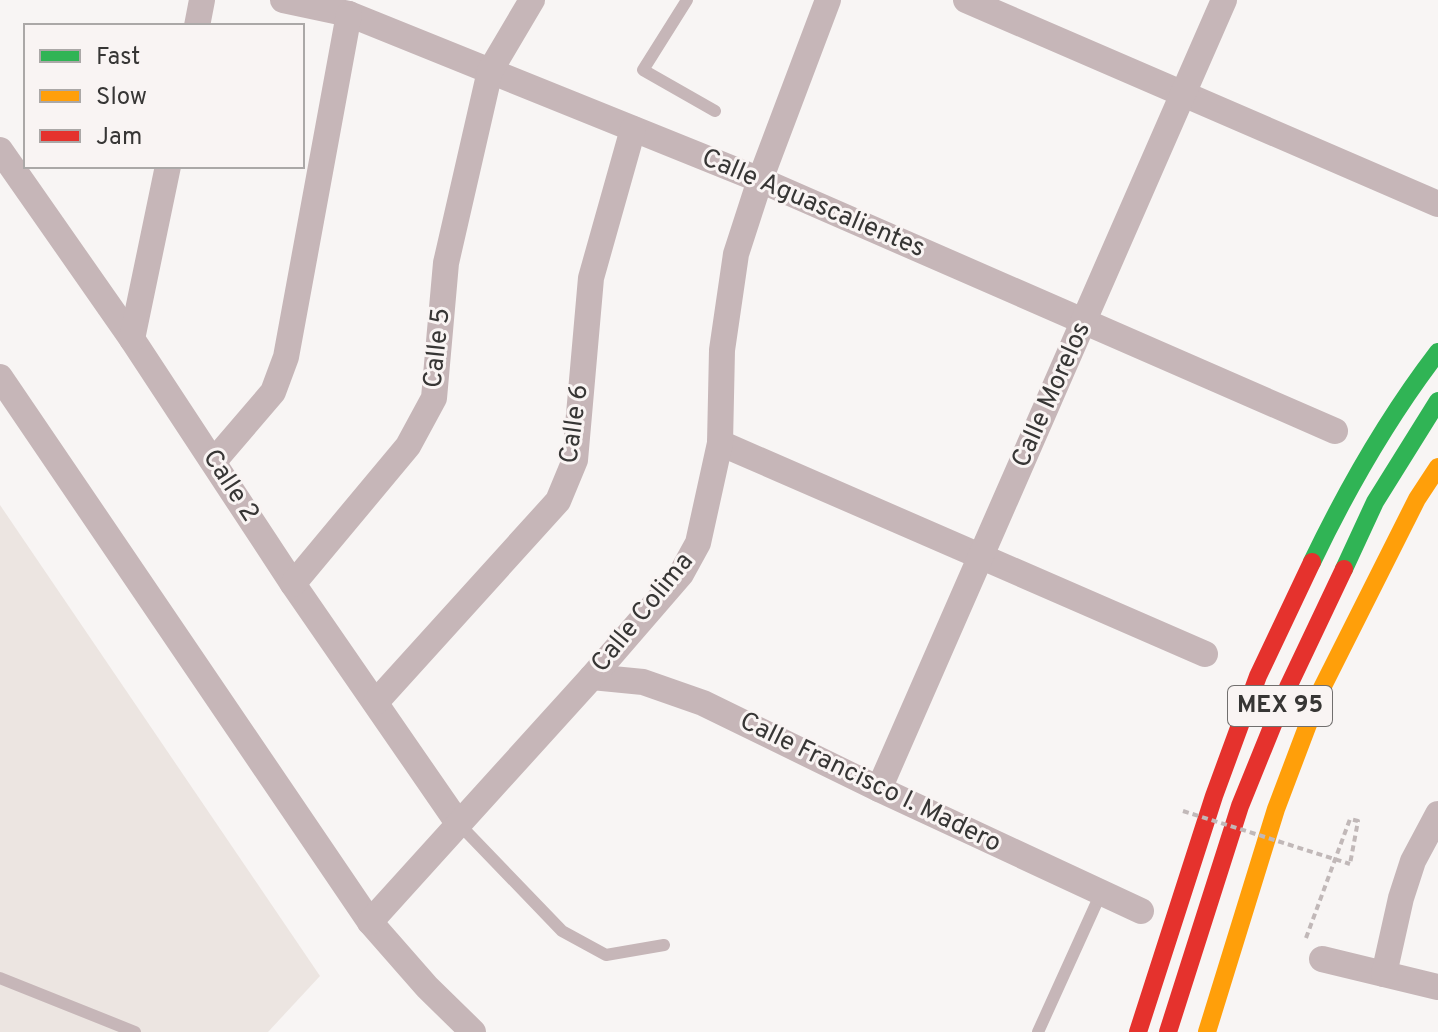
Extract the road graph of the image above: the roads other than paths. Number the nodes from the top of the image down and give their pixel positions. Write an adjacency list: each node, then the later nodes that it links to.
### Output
1 (202, 0): 9 (street)
2 (283, 0): 8 (street, Calle Aguascalientes)
3 (532, 0): 10 (street, Calle 5)
4 (687, 0): 12 (lane)
5 (828, 0): 16 (street, Calle Colima)
6 (966, 0): 11 (street)
7 (1224, 0): 11 (street, Calle Morelos)
8 (349, 14): 10 (street, Calle Aguascalientes); 25 (street)
9 (197, 24)
10 (490, 71): 13 (street, Calle Aguascalientes); 28 (street, Calle 5)
11 (1182, 96): 17 (street); 18 (street, Calle Morelos)
12 (715, 111)
13 (633, 129): 16 (street, Calle Aguascalientes); 31 (street, Calle 6)
14 (0, 150): 19 (street, Calle 2)
15 (168, 168): 19 (street)
16 (760, 180): 18 (street, Calle Aguascalientes); 24 (street, Calle Colima)
17 (1438, 204)
18 (1084, 321): 23 (street, Calle Aguascalientes); 27 (street, Calle Morelos)
19 (132, 339): 25 (street, Calle 2)
20 (1438, 352): 48 (main road, MEX 95)
21 (0, 377): 38 (street)
22 (1438, 401): 49 (main road, MEX 95)
23 (1335, 431)
24 (720, 443): 27 (street); 30 (street, Calle Colima)
25 (214, 461): 28 (street, Calle 2)
26 (1438, 467): 50 (main road, MEX 95)
27 (981, 556): 29 (street); 33 (street, Calle Morelos)
28 (293, 584): 31 (street, Calle 2)
29 (1205, 654)
30 (592, 677): 33 (street, Calle Francisco I. Madero); 35 (street, Calle Colima)
31 (376, 702): 35 (street, Calle 2)
32 (1316, 756): 51 (main road, MEX 95)
33 (879, 789): 36 (street, Calle Francisco I. Madero)
34 (1438, 814): 41 (street)
35 (458, 823): 38 (street, Calle Colima); 39 (lane)
36 (1101, 893): 37 (street, Calle Francisco I. Madero); 47 (lane)
37 (1141, 911)
38 (370, 922): 46 (street)
39 (664, 945)
40 (1322, 959): 41 (street)
41 (1384, 974): 43 (street)
42 (0, 978): 44 (lane)
43 (1438, 987)
44 (109, 1027): 45 (lane)
45 (135, 1032)
46 (473, 1032)
47 (1038, 1032)
48 (1138, 1032)
49 (1168, 1032)
50 (1207, 1032)
51 (1223, 1032)

